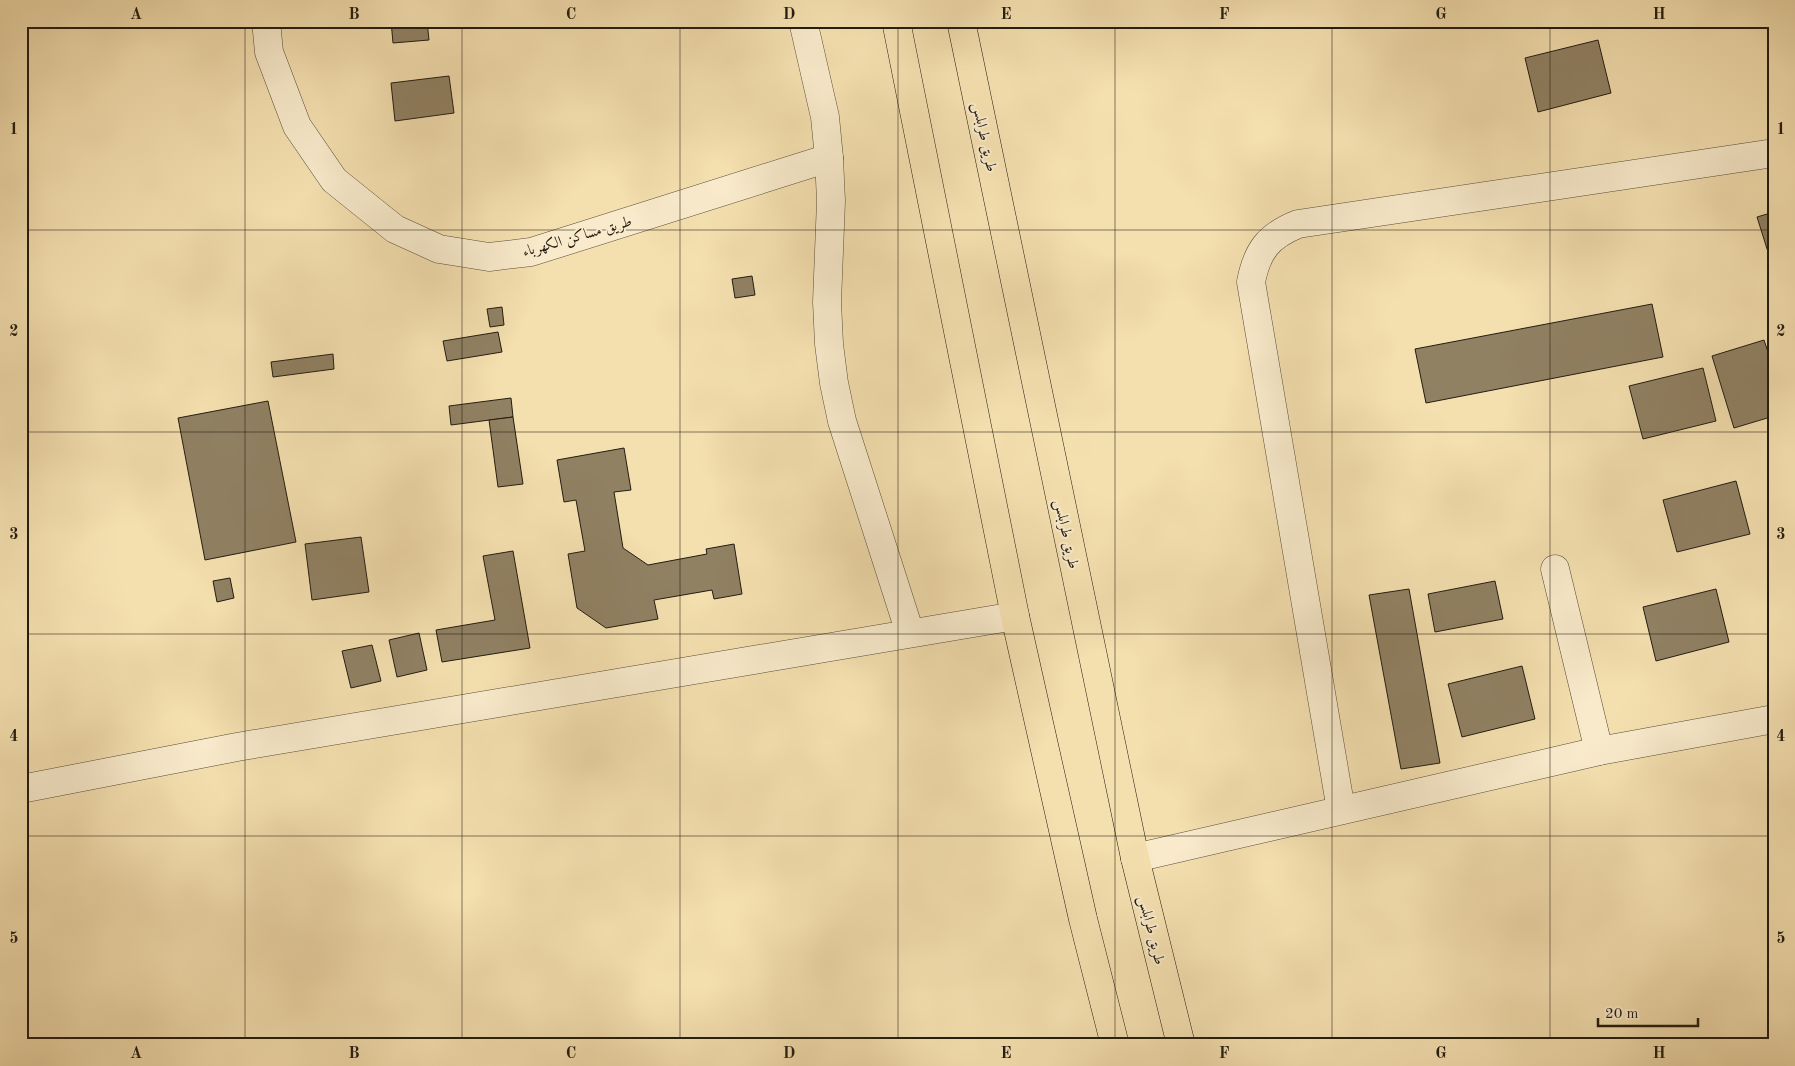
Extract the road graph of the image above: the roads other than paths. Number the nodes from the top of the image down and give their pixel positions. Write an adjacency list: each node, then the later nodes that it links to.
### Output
1 (266, 21): 6 (street, طريق مساكن الكهرباء)
2 (803, 21): 6 (street)
3 (896, 21): 8 (highway)
4 (961, 21): 14 (highway, طريق طرابلس)
5 (1774, 153): 13 (street)
6 (829, 158): 9 (street)
7 (1555, 568): 11 (street)
8 (1015, 616): 9 (street); 15 (highway)
9 (910, 633): 12 (street)
10 (1774, 719): 11 (street)
11 (1599, 751): 13 (street)
12 (21, 789)
13 (1341, 810): 14 (street)
14 (1135, 858): 16 (highway, طريق طرابلس)
15 (1115, 1045)
16 (1181, 1045)

